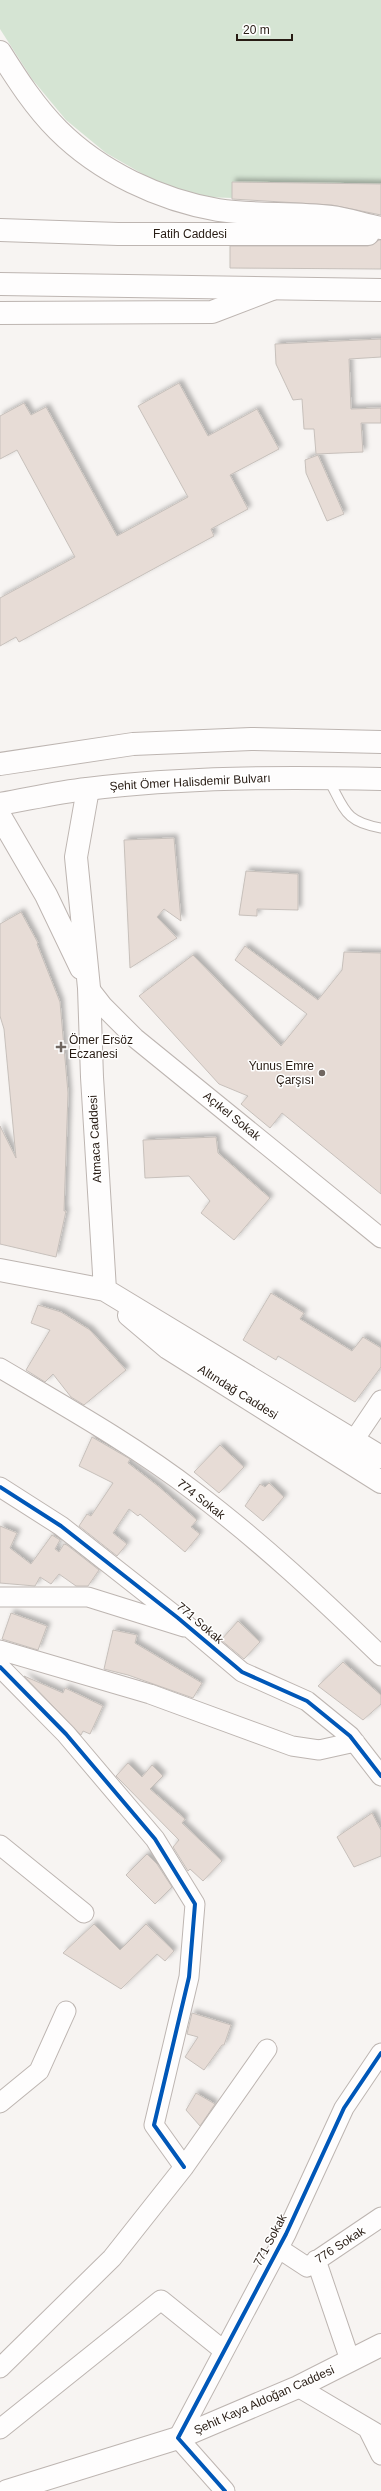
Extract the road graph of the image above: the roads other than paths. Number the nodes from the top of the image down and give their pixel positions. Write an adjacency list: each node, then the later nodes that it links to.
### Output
1 (0, 52): 2 (main road)
2 (381, 228)
3 (0, 230): 4 (main road, Fatih Caddesi)
4 (381, 234)
5 (0, 284): 6 (main road)
6 (272, 289): 7 (main road); 8 (main road)
7 (381, 290)
8 (0, 314)
9 (381, 742): 10 (main road)
10 (0, 764)
11 (327, 778): 12 (main road, Şehit Ömer Halisdemir Bulvarı); 13 (main road, Şehit Ömer Halisdemir Bulvarı); 16 (lane)
12 (381, 779)
13 (88, 788): 14 (main road, Şehit Ömer Halisdemir Bulvarı); 17 (main road, Atmaca Caddesi)
14 (0, 804)
15 (0, 816): 17 (main road, Atmaca Caddesi)
16 (381, 828)
17 (89, 988): 18 (street, Açıkel Sokak); 20 (main road, Atmaca Caddesi)
18 (381, 1238)
19 (0, 1270): 20 (main road, Altındağ Caddesi)
20 (105, 1290): 23 (main road, Altındağ Caddesi); 25 (main road, Altındağ Caddesi)
21 (0, 1368): 30 (street, 774 Sokak)
22 (381, 1400): 23 (street)
23 (354, 1440): 24 (main road, Altındağ Caddesi)
24 (381, 1457)
25 (381, 1482)
26 (0, 1488): 28 (street, 771 Sokak)
27 (0, 1597): 28 (street)
28 (193, 1630): 32 (street, 771 Sokak)
29 (0, 1650): 32 (street)
30 (381, 1656)
31 (0, 1667): 40 (street)
32 (355, 1742): 33 (street, 771 Sokak)
33 (381, 1776)
34 (0, 1845): 35 (street)
35 (84, 1913)
36 (66, 2011): 39 (street)
37 (267, 2049): 40 (street)
38 (381, 2053): 42 (street, 771 Sokak)
39 (0, 2103)
40 (184, 2167): 47 (street)
41 (381, 2218): 43 (street, 776 Sokak)
42 (278, 2248): 43 (street, 776 Sokak); 45 (street, 771 Sokak)
43 (316, 2260): 46 (street)
44 (381, 2344): 46 (main road, Şehit Kaya Aldoğan Caddesi)
45 (223, 2350): 49 (street); 51 (street, 771 Sokak)
46 (350, 2360): 48 (main road, Şehit Kaya Aldoğan Caddesi)
47 (0, 2368)
48 (298, 2387): 50 (street); 51 (main road, Şehit Kaya Aldoğan Caddesi)
49 (0, 2429)
50 (375, 2432): 52 (street)
51 (178, 2438): 53 (main road, Şehit Kaya Aldoğan Caddesi); 54 (street)
52 (381, 2455)
53 (6, 2491)
54 (225, 2491)

